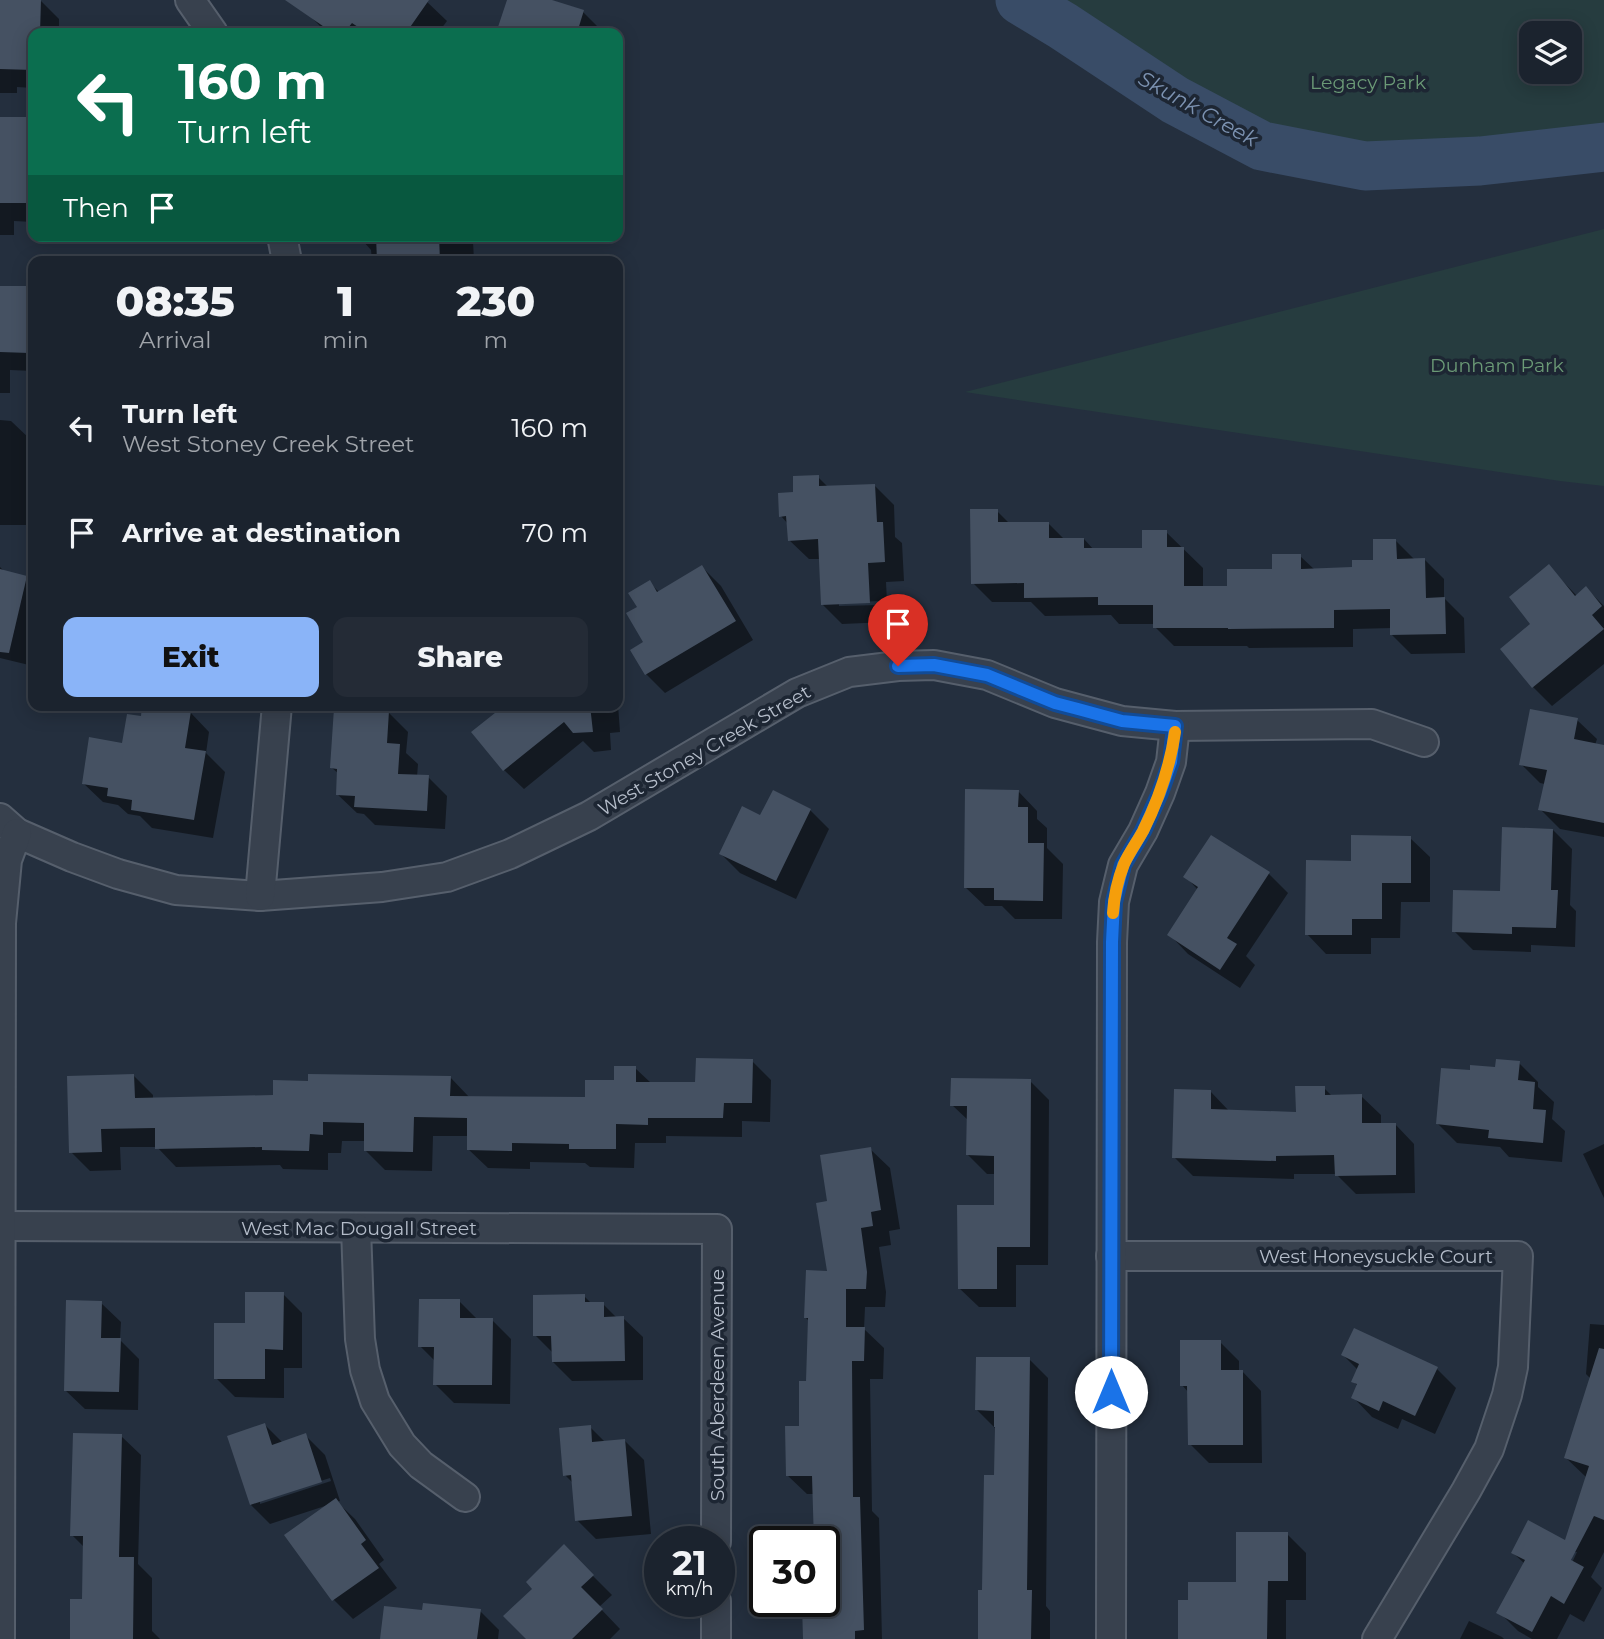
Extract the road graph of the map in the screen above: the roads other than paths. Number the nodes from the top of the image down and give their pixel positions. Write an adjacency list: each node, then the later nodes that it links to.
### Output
1 (190, 0): 2 (street)
2 (210, 28)
3 (276, 711): 7 (street)
4 (1175, 726): 5 (street, West Stoney Creek Street); 7 (street, West Stoney Creek Street); 11 (street)
5 (1424, 742)
6 (8, 825): 7 (street, West Stoney Creek Street); 8 (street)
7 (260, 896)
8 (2, 1226): 9 (street, West Mac Dougall Street); 15 (street)
9 (356, 1228): 10 (street, West Mac Dougall Street); 12 (street)
10 (717, 1229): 13 (street, South Aberdeen Avenue)
11 (1111, 1256): 17 (street); 18 (street, West Honeysuckle Court)
12 (465, 1497)
13 (716, 1526)
14 (716, 1617): 16 (street)
15 (1, 1639)
16 (716, 1639)
17 (1111, 1639)
18 (1377, 1639)

